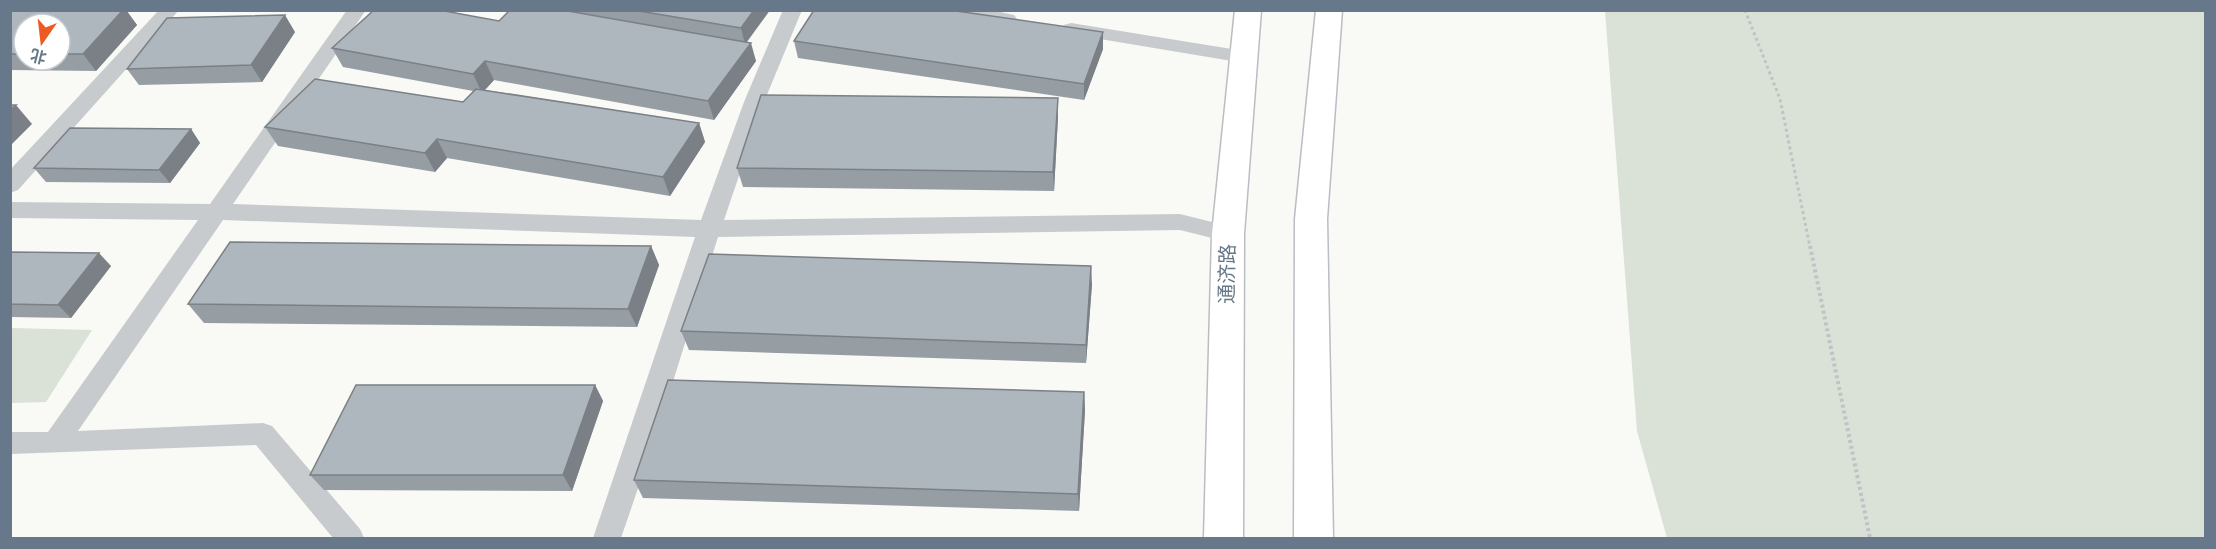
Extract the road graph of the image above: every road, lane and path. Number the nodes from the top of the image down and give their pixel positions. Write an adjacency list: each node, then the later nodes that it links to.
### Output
1 (170, 10): 11 (lane)
2 (357, 10): 13 (lane)
3 (793, 10): 14 (lane)
4 (953, 10): 8 (lane)
5 (1248, 10): 10 (main road, 通济路)
6 (1329, 10): 21 (main road)
7 (1745, 10): 22 (path)
8 (1022, 22)
9 (1057, 27): 10 (lane)
10 (1244, 57): 15 (main road, 通济路)
11 (10, 185)
12 (10, 210): 13 (lane)
13 (217, 212): 14 (lane); 17 (lane)
14 (710, 229): 15 (lane); 19 (lane)
15 (1228, 234): 20 (main road, 通济路)
16 (10, 443): 17 (lane)
17 (55, 443): 18 (lane)
18 (350, 538)
19 (607, 538)
20 (1223, 538)
21 (1313, 538)
22 (1870, 538)

